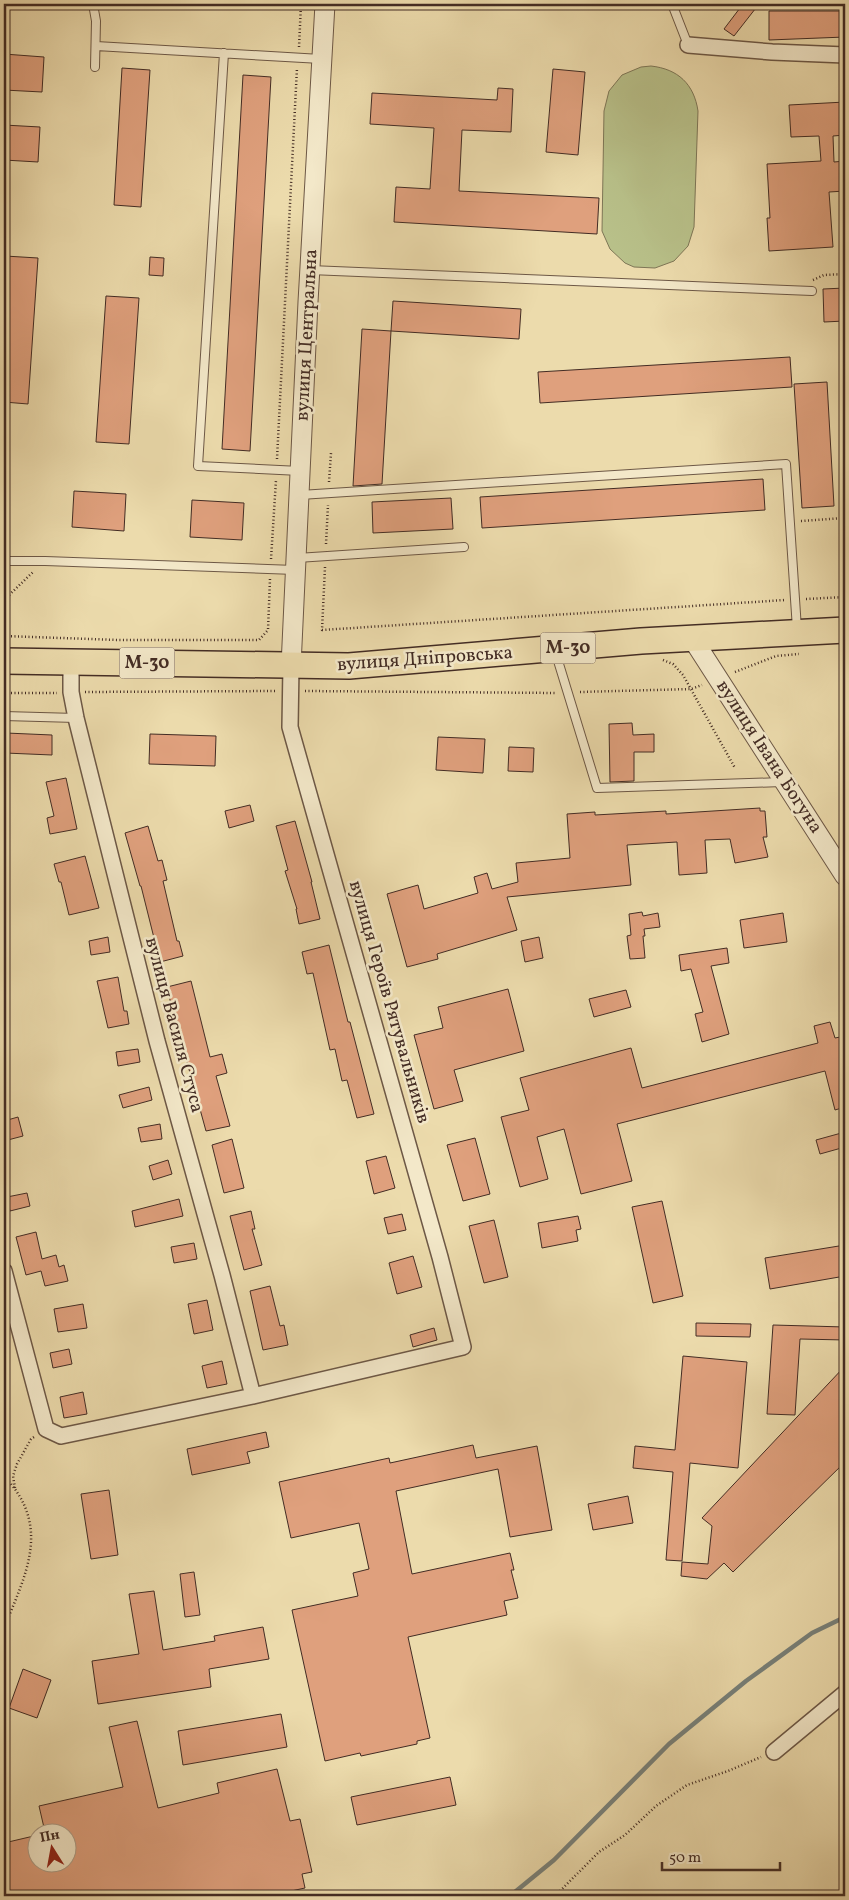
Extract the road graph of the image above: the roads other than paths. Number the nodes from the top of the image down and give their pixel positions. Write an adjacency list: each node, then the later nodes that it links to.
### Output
1 (93, 4): 5 (lane)
2 (325, 4): 8 (street, вулиця Центральна)
3 (672, 4): 4 (lane)
4 (688, 45): 7 (street)
5 (96, 46): 6 (lane); 9 (lane)
6 (224, 53): 8 (lane); 12 (lane)
7 (845, 55)
8 (322, 59): 10 (street, вулиця Центральна)
9 (95, 67)
10 (310, 270): 11 (lane); 12 (street, вулиця Центральна)
11 (812, 291)
12 (300, 471): 13 (street, вулиця Центральна)
13 (298, 495): 16 (street, вулиця Центральна); 19 (lane)
14 (464, 547): 16 (lane)
15 (7, 561): 16 (lane)
16 (295, 564): 23 (street, вулиця Центральна)
17 (845, 630): 19 (highway, вулиця Дніпровська / М-30)
18 (692, 638): 19 (highway, вулиця Дніпровська / М-30); 20 (highway, вулиця Дніпровська / М-30); 26 (street, вулиця Івана Богуна)
19 (802, 644)
20 (554, 649): 23 (highway, вулиця Дніпровська / М-30); 26 (lane)
21 (4, 661): 22 (highway, вулиця Дніпровська / М-30)
22 (71, 662): 23 (highway, вулиця Дніпровська / М-30); 25 (street, вулиця Василя Стуса)
23 (291, 666): 29 (street, вулиця Героїв Рятувальників)
24 (4, 716): 25 (lane)
25 (76, 718): 29 (street, вулиця Василя Стуса)
26 (784, 782): 27 (street, вулиця Івана Богуна)
27 (845, 876)
28 (4, 1271): 29 (street)
29 (253, 1396)
30 (845, 1693): 31 (street)
31 (774, 1752)

